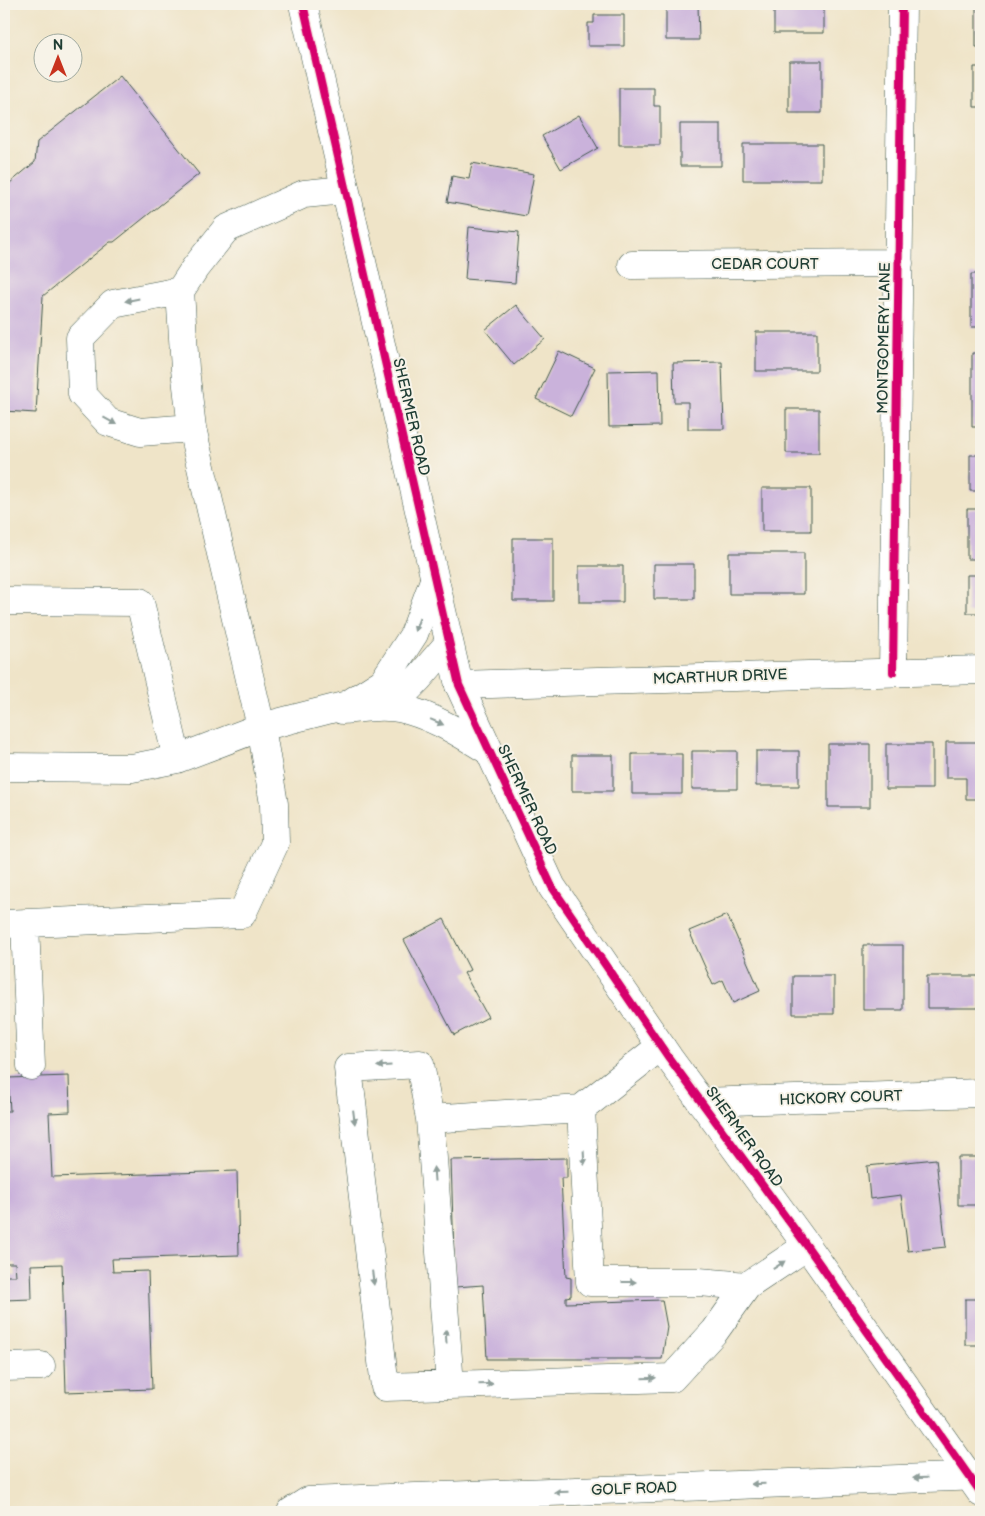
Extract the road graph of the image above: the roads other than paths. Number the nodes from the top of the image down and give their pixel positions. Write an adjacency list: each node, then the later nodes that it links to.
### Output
1 (303, 4): 3 (main road, SHERMER ROAD)
2 (902, 4): 4 (main road, MONTGOMERY LANE)
3 (345, 190): 6 (main road); 8 (main road, SHERMER ROAD)
4 (899, 263): 5 (main road, CEDAR COURT); 12 (main road, MONTGOMERY LANE)
5 (632, 265)
6 (180, 291): 7 (main road); 7 (main road, one-way to 7)
7 (192, 428): 16 (main road)
8 (434, 580): 10 (main road, SHERMER ROAD); 15 (main road, one-way to 15)
9 (4, 601): 18 (main road)
10 (449, 643): 13 (main road, SHERMER ROAD); 14 (main road)
11 (981, 670): 12 (main road, MCARTHUR DRIVE)
12 (893, 672): 13 (main road, MCARTHUR DRIVE)
13 (459, 685): 17 (main road, SHERMER ROAD)
14 (391, 707): 15 (main road); 17 (main road, one-way to 17)
15 (320, 712): 16 (main road)
16 (261, 726): 18 (main road); 20 (main road)
17 (489, 751): 21 (main road, SHERMER ROAD)
18 (177, 759): 19 (main road)
19 (4, 767)
20 (14, 924): 22 (main road)
21 (660, 1046): 24 (main road, SHERMER ROAD); 25 (main road)
22 (31, 1066)
23 (981, 1093): 24 (main road, HICKORY COURT)
24 (701, 1102): 27 (main road, SHERMER ROAD)
25 (581, 1109): 26 (main road); 28 (main road, one-way to 28)
26 (430, 1119): 31 (main road, one-way to 26); 31 (main road, one-way to 31)
27 (807, 1246): 28 (main road, one-way to 27); 32 (main road, SHERMER ROAD)
28 (747, 1286): 31 (main road, one-way to 28)
29 (40, 1366): 30 (main road)
30 (4, 1367)
31 (450, 1385)
32 (977, 1481): 33 (main road, GOLF ROAD, one-way to 33)
33 (291, 1512)

